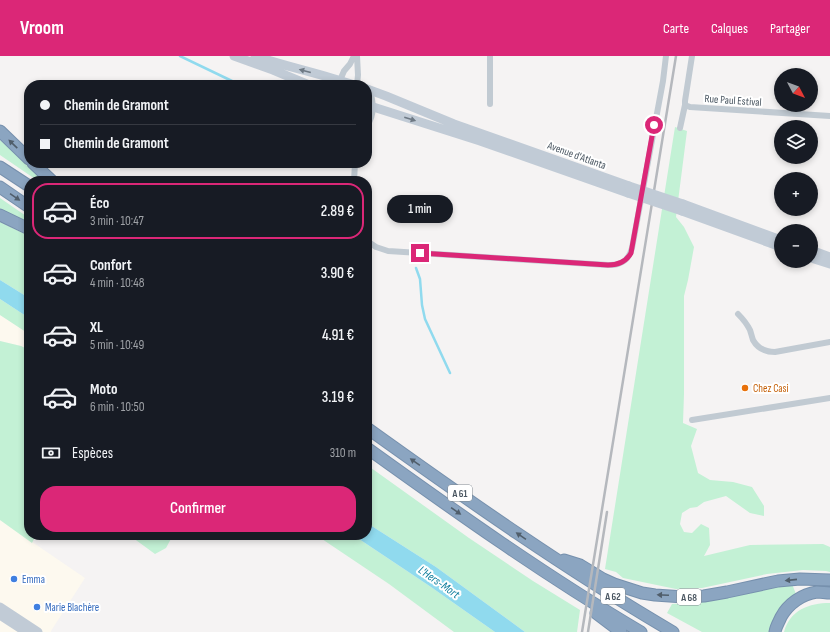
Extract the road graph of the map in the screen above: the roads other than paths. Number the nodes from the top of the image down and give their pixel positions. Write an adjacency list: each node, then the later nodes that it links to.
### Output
1 (234, 56): 8 (main road)
2 (255, 56): 9 (main road, one-way to 2)
3 (354, 56): 10 (street)
4 (357, 56): 11 (street)
5 (490, 56): 13 (street)
6 (666, 56): 31 (street)
7 (692, 56): 14 (street)
8 (297, 80)
9 (330, 80)
10 (340, 80)
11 (357, 80)
12 (372, 91): 25 (main road, Avenue d'Atlanta)
13 (490, 104)
14 (686, 105): 16 (street, Rue Paul Estival); 17 (street)
15 (372, 107): 25 (main road, Avenue d'Atlanta, one-way to 25)
16 (830, 116)
17 (680, 128)
18 (0, 131): 19 (highway, one-way to 18)
19 (24, 154)
20 (0, 167): 23 (highway)
21 (38, 168): 22 (highway)
22 (47, 176)
23 (24, 183)
24 (0, 187): 26 (highway, one-way to 26)
25 (629, 189): 27 (main road, Avenue d'Atlanta, bridge)
26 (24, 204)
27 (682, 208): 30 (main road, Avenue d'Atlanta); 32 (main road, Avenue d'Atlanta)
28 (0, 215): 29 (highway)
29 (24, 227)
30 (774, 238)
31 (372, 244)
32 (774, 244)
33 (818, 253): 34 (main road)
34 (830, 257)
35 (818, 260): 36 (main road)
36 (830, 264)
37 (738, 314): 38 (street)
38 (830, 342)
39 (830, 398): 40 (street)
40 (692, 420)
41 (372, 431): 43 (highway, A 61, one-way to 41)
42 (372, 452): 44 (highway, A 61, one-way to 44)
43 (554, 558): 45 (highway, A 68, one-way to 43); 53 (highway, A 62)
44 (539, 568): 51 (highway); 52 (highway, A 61)
45 (830, 580)
46 (830, 593): 54 (highway)
47 (0, 607): 50 (main road)
48 (0, 615): 49 (main road)
49 (26, 632)
50 (38, 632)
51 (622, 632)
52 (640, 632)
53 (672, 632)
54 (776, 632)

